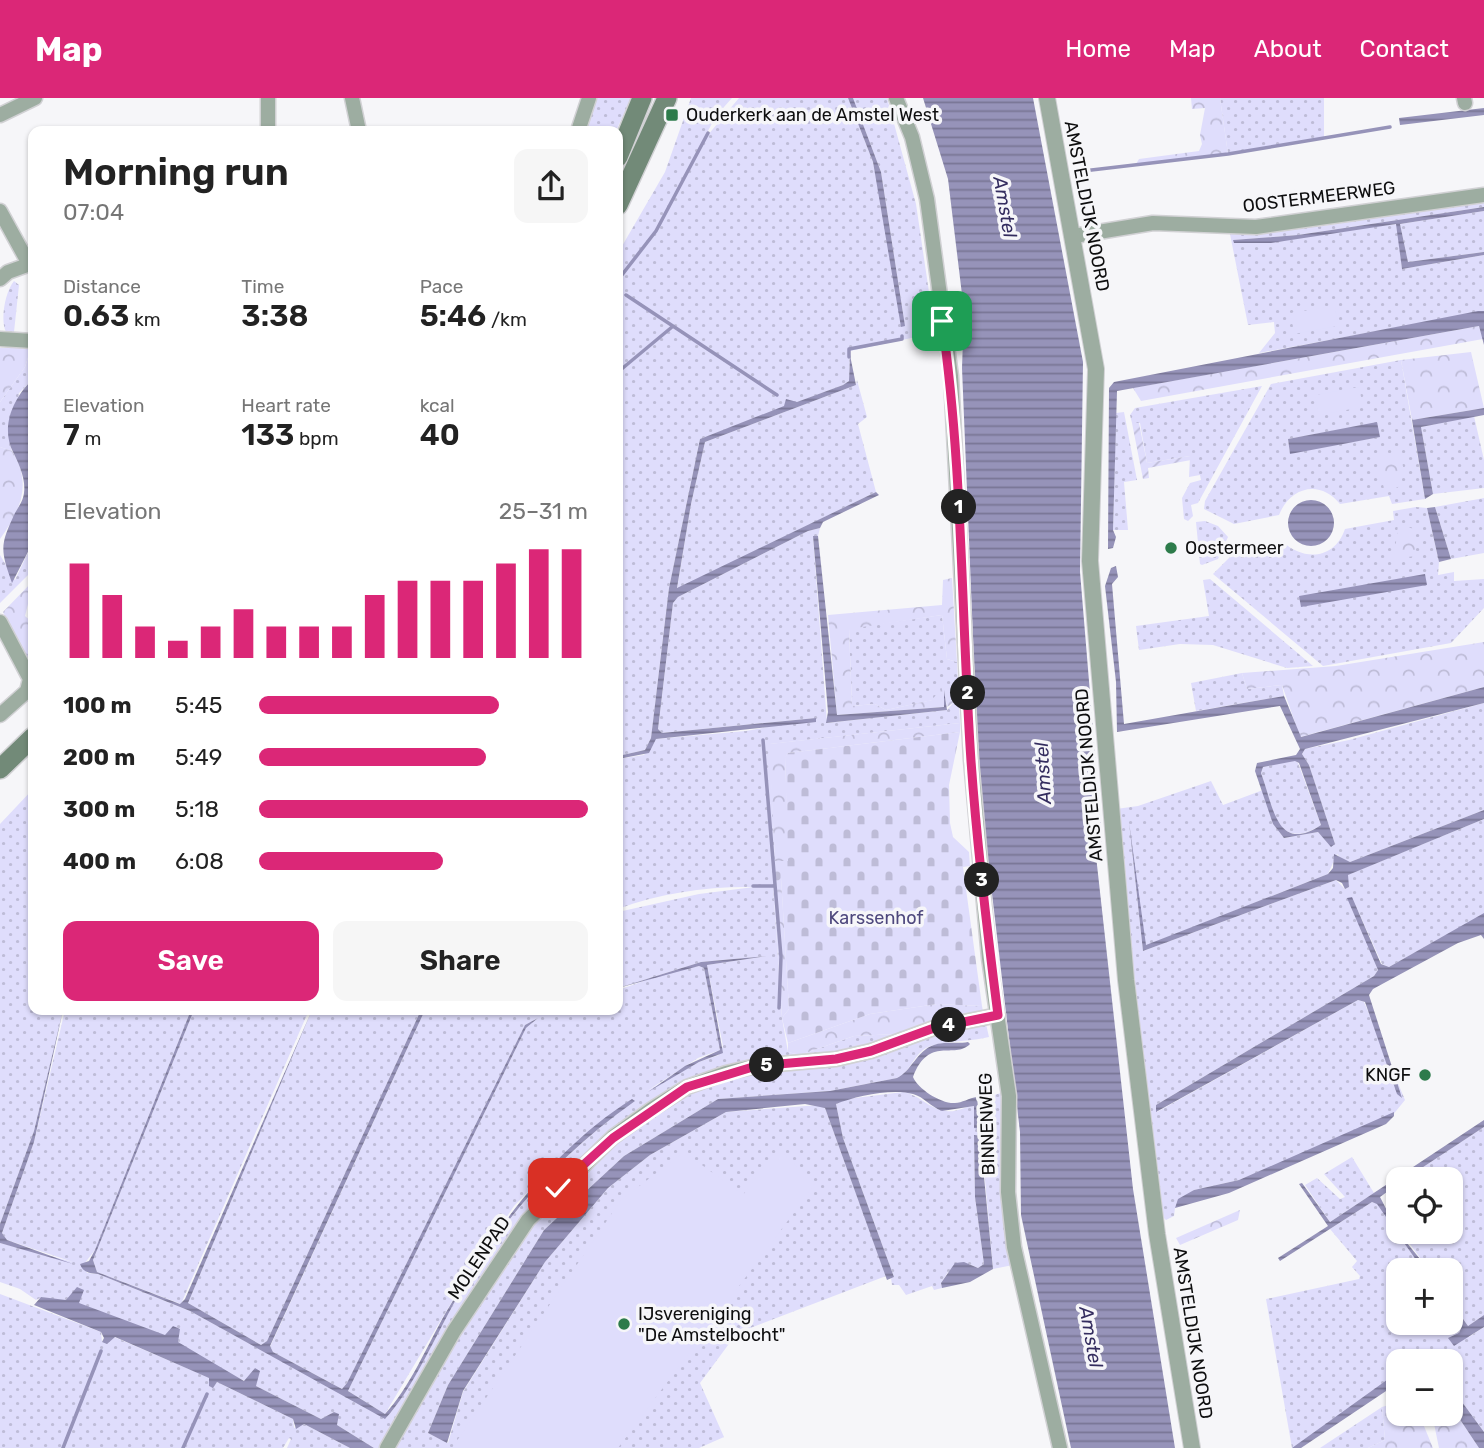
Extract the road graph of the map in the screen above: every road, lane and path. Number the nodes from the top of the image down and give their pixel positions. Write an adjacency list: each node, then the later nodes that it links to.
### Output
1 (35, 98): 9 (street)
2 (268, 98): 10 (street)
3 (352, 98): 11 (street)
4 (589, 98): 12 (street)
5 (642, 98): 13 (main road)
6 (667, 98): 14 (main road)
7 (896, 98): 29 (street, BINNENWEG)
8 (1047, 98): 17 (street, AMSTELDIJK NOORD)
9 (0, 115)
10 (268, 126)
11 (358, 126)
12 (580, 126)
13 (623, 145)
14 (623, 194)
15 (1484, 195): 17 (street, OOSTERMEERWEG)
16 (0, 211): 18 (street)
17 (1074, 236): 32 (street, AMSTELDIJK NOORD)
18 (28, 259)
19 (28, 265): 20 (street)
20 (0, 279)
21 (0, 339): 22 (street)
22 (28, 341)
23 (0, 622): 24 (street)
24 (28, 676)
25 (28, 687): 26 (street)
26 (0, 715)
27 (28, 742): 28 (main road)
28 (0, 769)
29 (998, 1015): 30 (street, MOLENPAD); 31 (street, BINNENWEG)
30 (387, 1448)
31 (1060, 1448)
32 (1192, 1448)

